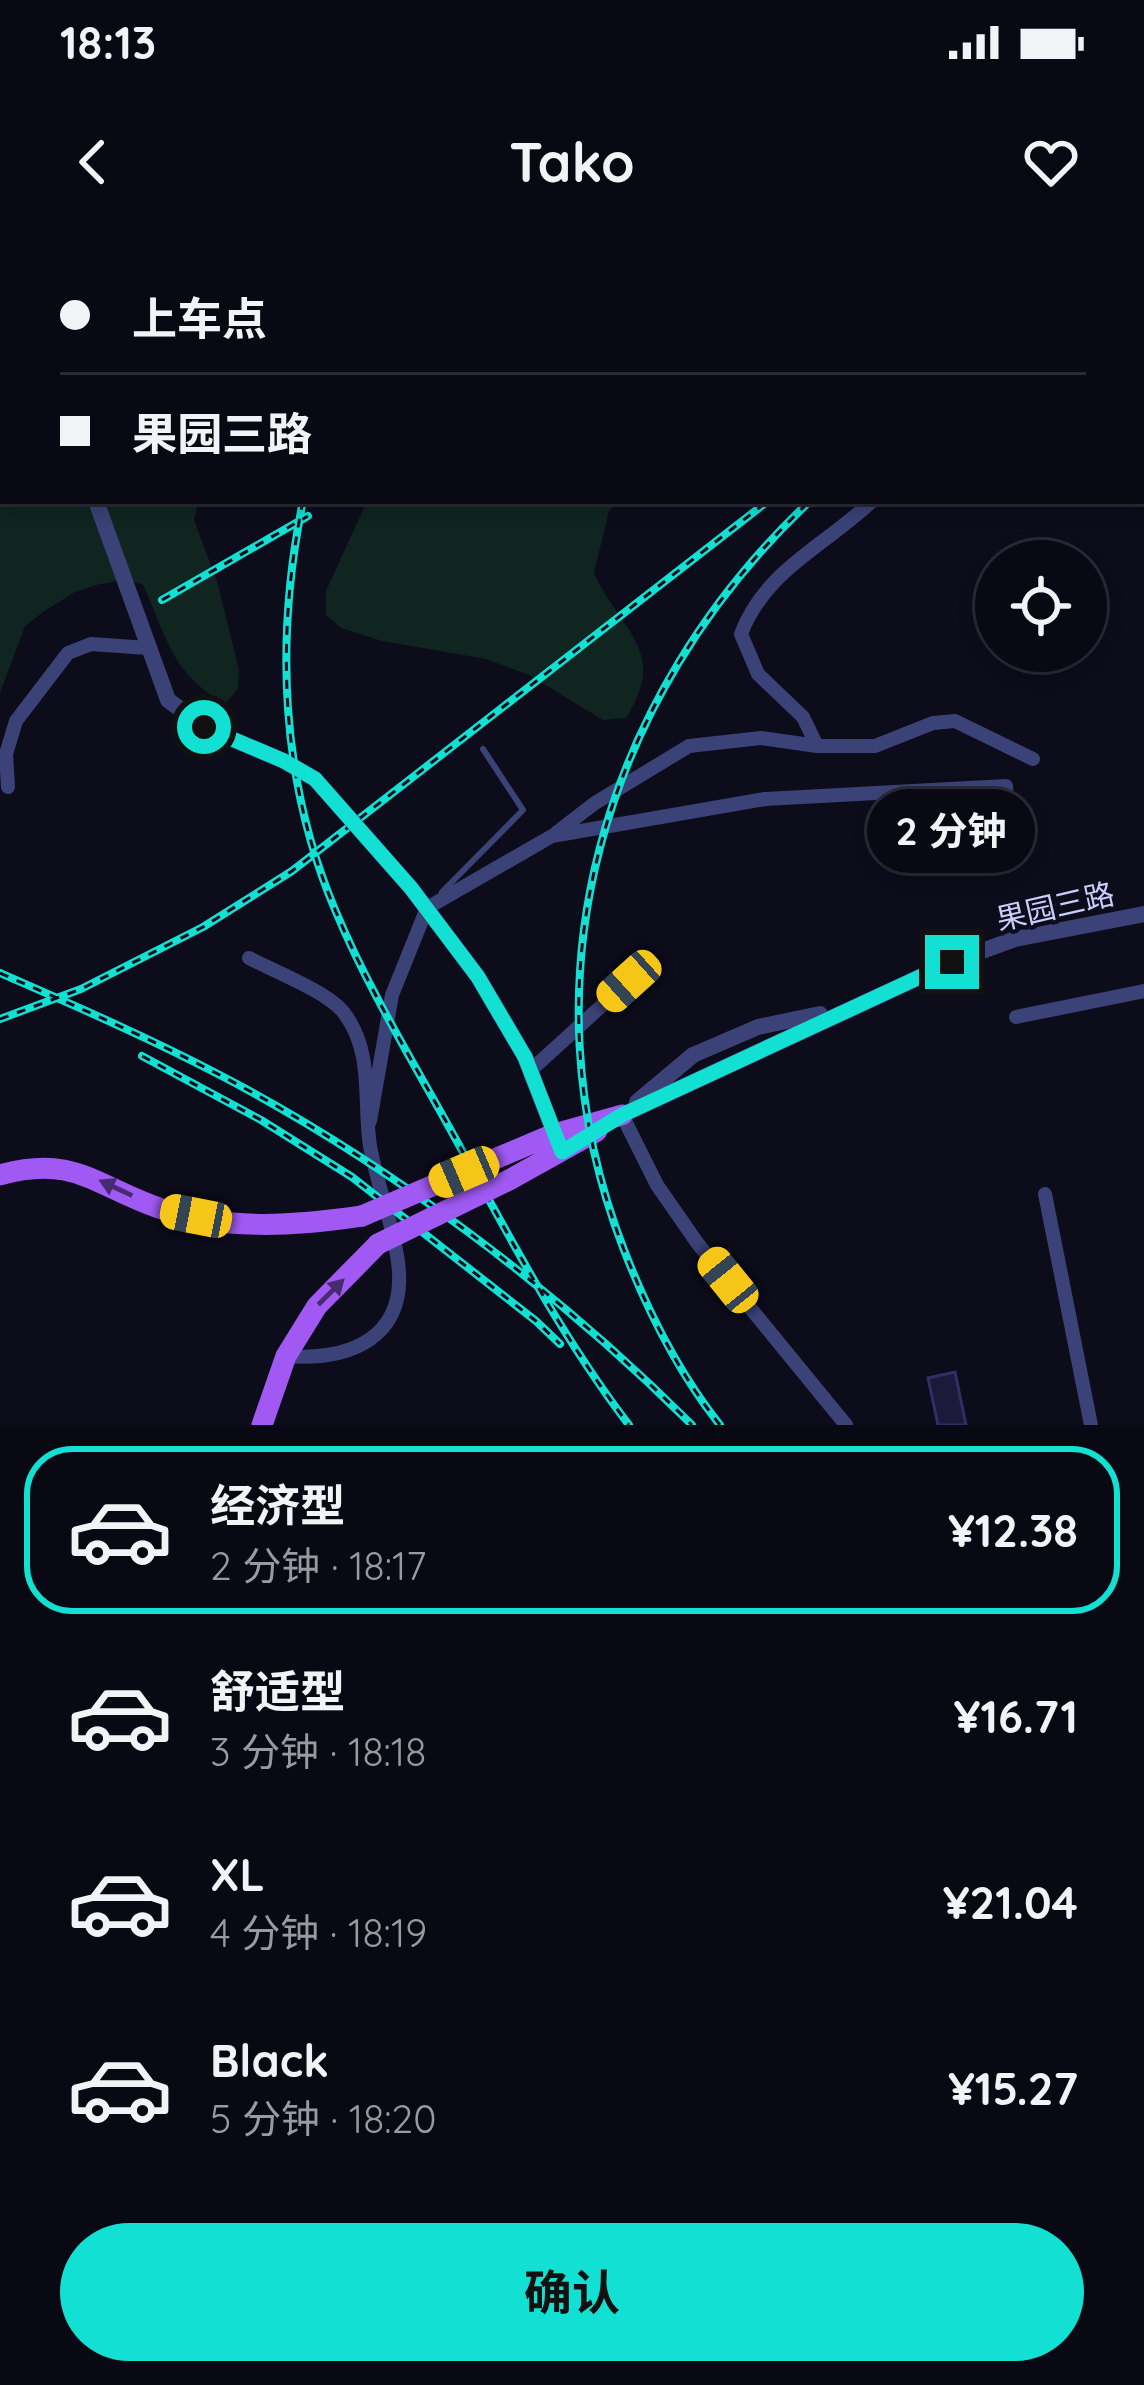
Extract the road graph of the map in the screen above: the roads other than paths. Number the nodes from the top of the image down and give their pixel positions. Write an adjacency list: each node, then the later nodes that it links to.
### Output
1 (97, 504): 3 (street)
2 (868, 504): 4 (street)
3 (148, 648): 6 (street); 18 (street, bridge)
4 (817, 746): 7 (street); 9 (street)
5 (484, 749): 11 (lane)
6 (3, 756): 8 (street)
7 (1033, 758)
8 (8, 787)
9 (552, 836): 10 (street); 11 (street)
10 (1011, 845)
11 (428, 908): 20 (street)
12 (1144, 914): 16 (street, 果园三路)
13 (249, 958): 20 (street)
14 (629, 981): 18 (street)
15 (1144, 992): 17 (street)
16 (845, 1009): 19 (street, 果园三路); 19 (street, 果园三路)
17 (1016, 1017)
18 (528, 1063): 21 (street)
19 (622, 1115): 21 (main road); 26 (street)
20 (370, 1121): 24 (street)
21 (558, 1143): 22 (main road, one-way to 22, bridge); 24 (main road, one-way to 21, bridge)
22 (0, 1174)
23 (1045, 1194): 27 (street)
24 (286, 1356): 25 (main road)
25 (262, 1425)
26 (846, 1425)
27 (1091, 1425)

